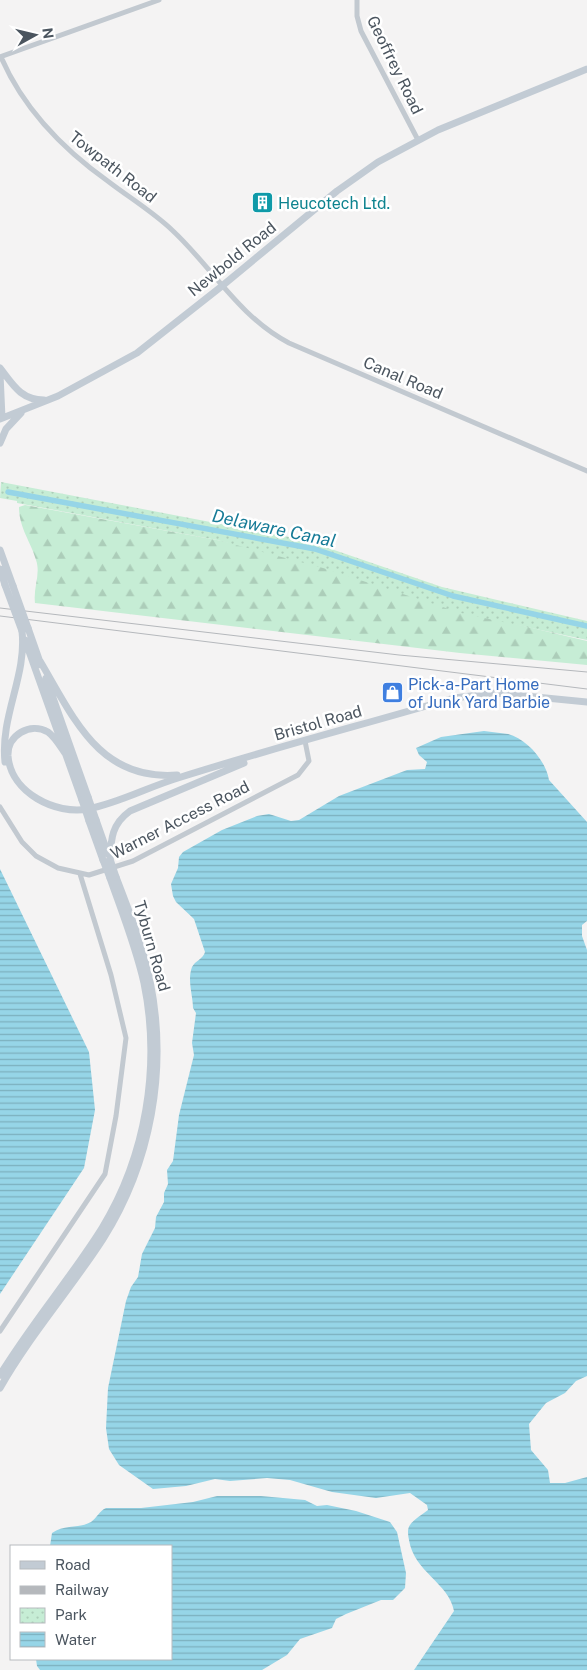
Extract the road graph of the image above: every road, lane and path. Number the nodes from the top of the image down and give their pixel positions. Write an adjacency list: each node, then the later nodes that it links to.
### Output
1 (159, 0): 3 (street)
2 (357, 0): 5 (street, Geoffrey Road)
3 (0, 57): 6 (street, Towpath Road)
4 (587, 69): 5 (main road, Newbold Road)
5 (418, 140): 6 (main road, Newbold Road)
6 (222, 286): 9 (main road, Newbold Road); 13 (street, Canal Road)
7 (0, 368): 9 (main road)
8 (0, 374): 11 (main road)
9 (52, 399): 10 (main road, Newbold Road)
10 (25, 409): 11 (main road, Newbold Road); 12 (main road)
11 (1, 419)
12 (0, 443)
13 (587, 471)
14 (0, 550): 16 (main road, Tyburn Road)
15 (0, 570): 16 (main road, Tyburn Road)
16 (9, 585): 17 (main road, Tyburn Road, bridge)
17 (25, 629): 18 (main road, Tyburn Road); 22 (main road, Tyburn Road); 23 (main road)
18 (40, 661): 23 (main road); 24 (main road, Tyburn Road)
19 (587, 702): 20 (main road, Bristol Road)
20 (305, 741): 21 (main road, Bristol Road); 27 (street, Warner Access Road)
21 (258, 755): 23 (main road, Bristol Road); 26 (main road)
22 (66, 756): 23 (main road); 24 (main road, Tyburn Road)
23 (234, 762)
24 (85, 799): 26 (main road, Tyburn Road, bridge)
25 (0, 807): 27 (street, Warner Access Road)
26 (106, 859): 28 (main road, Tyburn Road, bridge)
27 (80, 874): 29 (street)
28 (113, 878): 30 (main road, Tyburn Road); 31 (main road, Tyburn Road)
29 (0, 1331)
30 (0, 1375)
31 (0, 1388)

